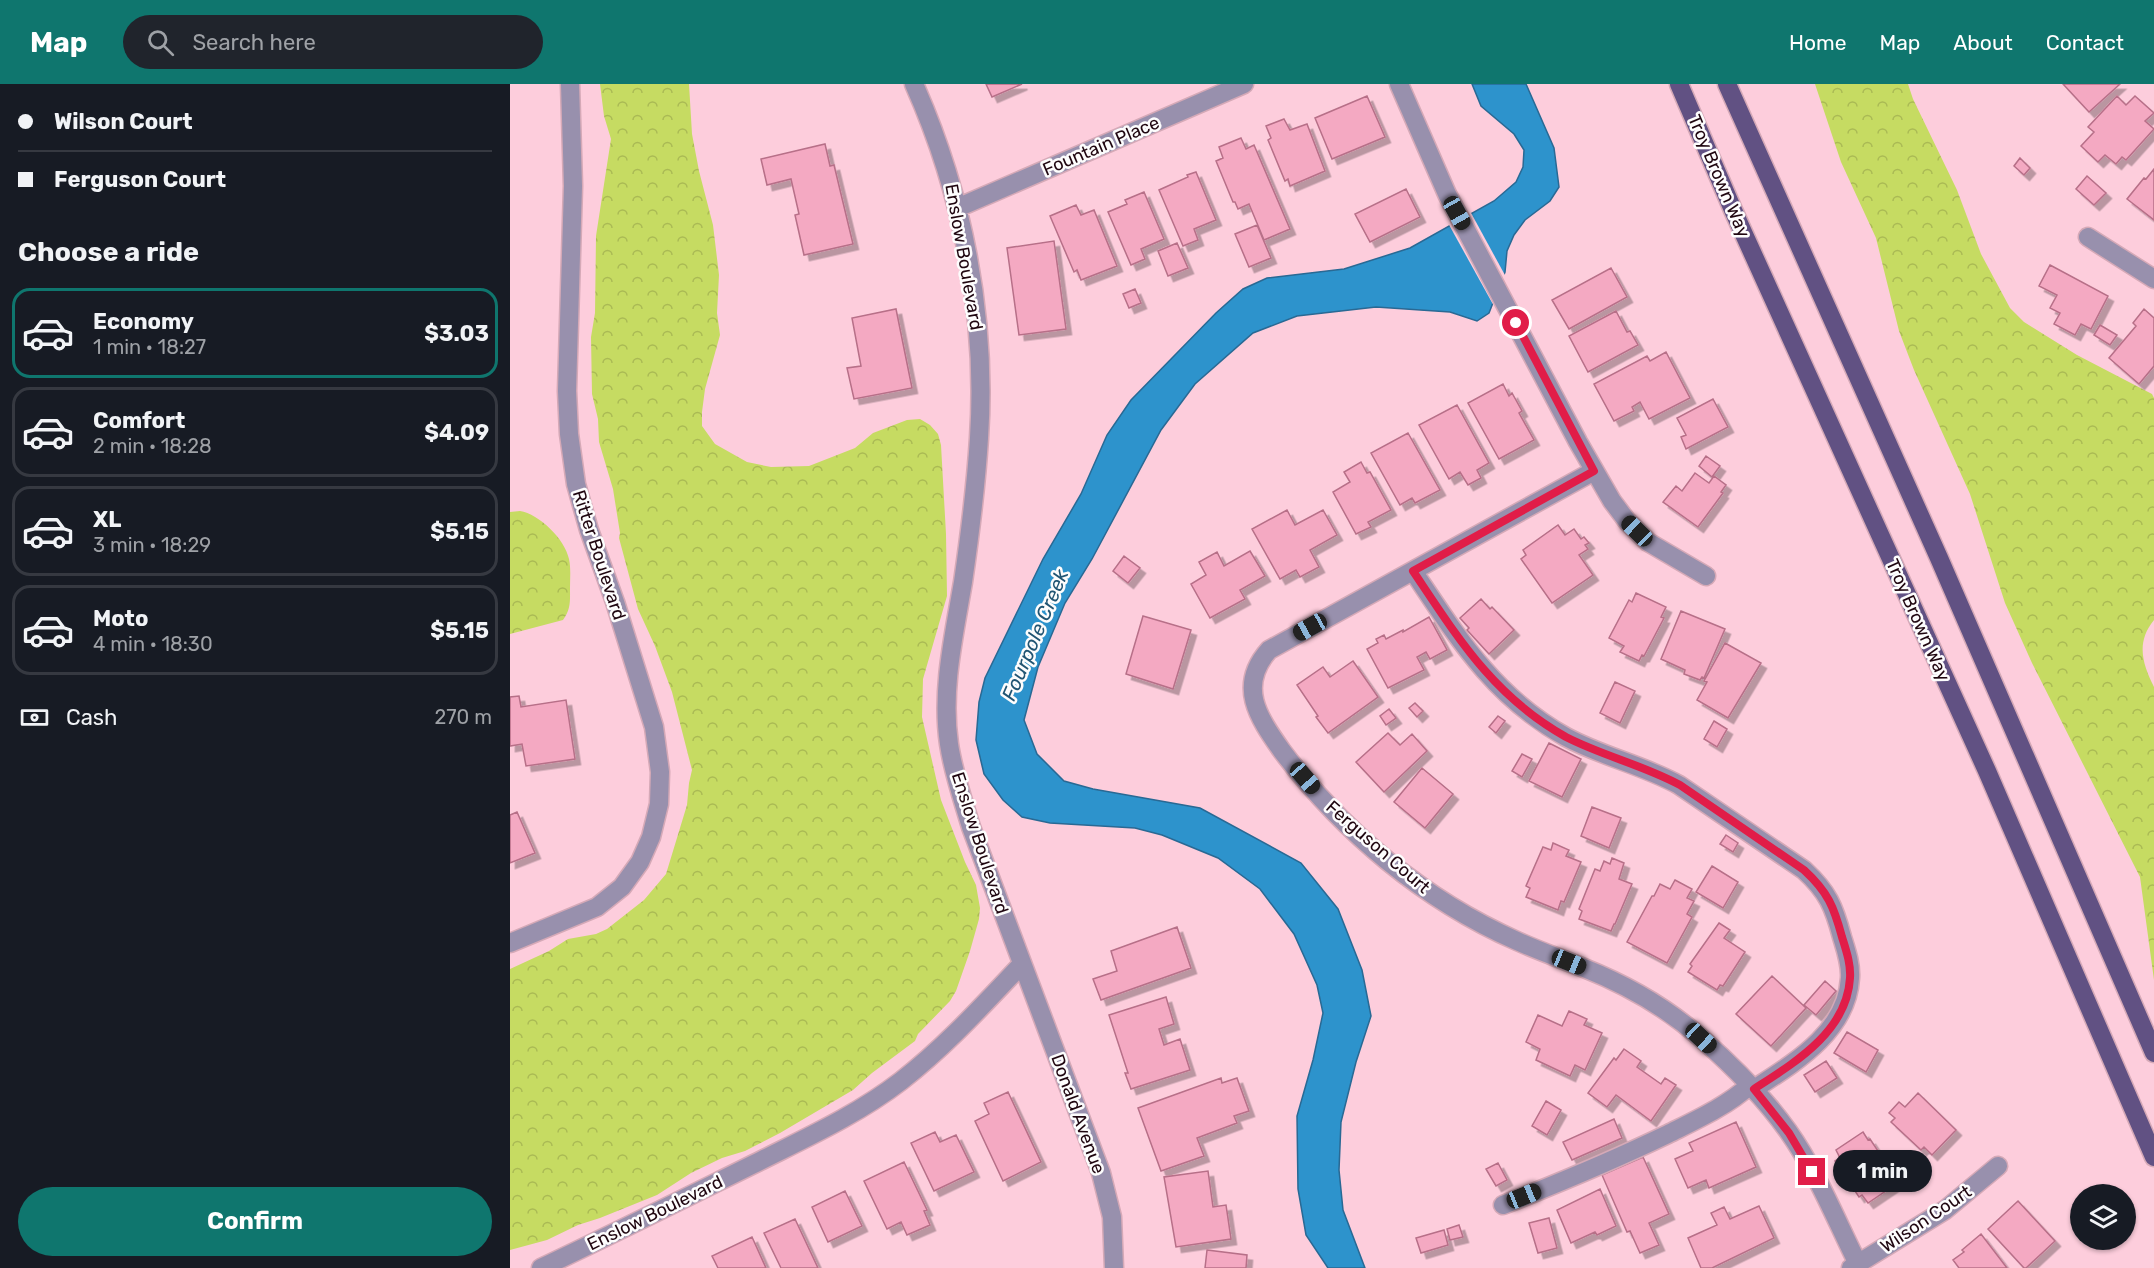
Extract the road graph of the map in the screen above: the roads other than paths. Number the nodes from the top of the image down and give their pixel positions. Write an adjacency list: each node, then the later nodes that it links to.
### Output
1 (570, 84): 13 (street, Ritter Boulevard)
2 (914, 84): 7 (street, Enslow Boulevard)
3 (1245, 84): 7 (street, Fountain Place)
4 (1399, 84): 10 (street)
5 (1679, 84): 17 (main road, Troy Brown Way)
6 (1727, 84): 15 (main road)
7 (957, 208): 14 (street, Enslow Boulevard)
8 (2088, 237): 9 (street)
9 (2154, 279)
10 (1594, 471): 11 (street, Ferguson Court); 12 (street)
11 (1413, 571): 16 (street); 16 (street, Ferguson Court)
12 (1706, 576)
13 (510, 942)
14 (1022, 964): 21 (street, Enslow Boulevard); 22 (street, Donald Avenue)
15 (2154, 1053)
16 (1752, 1087): 19 (street); 20 (street, Ferguson Court)
17 (2154, 1157)
18 (1998, 1166): 20 (street, Wilson Court)
19 (1503, 1205)
20 (1855, 1266)
21 (541, 1268)
22 (1114, 1268)

